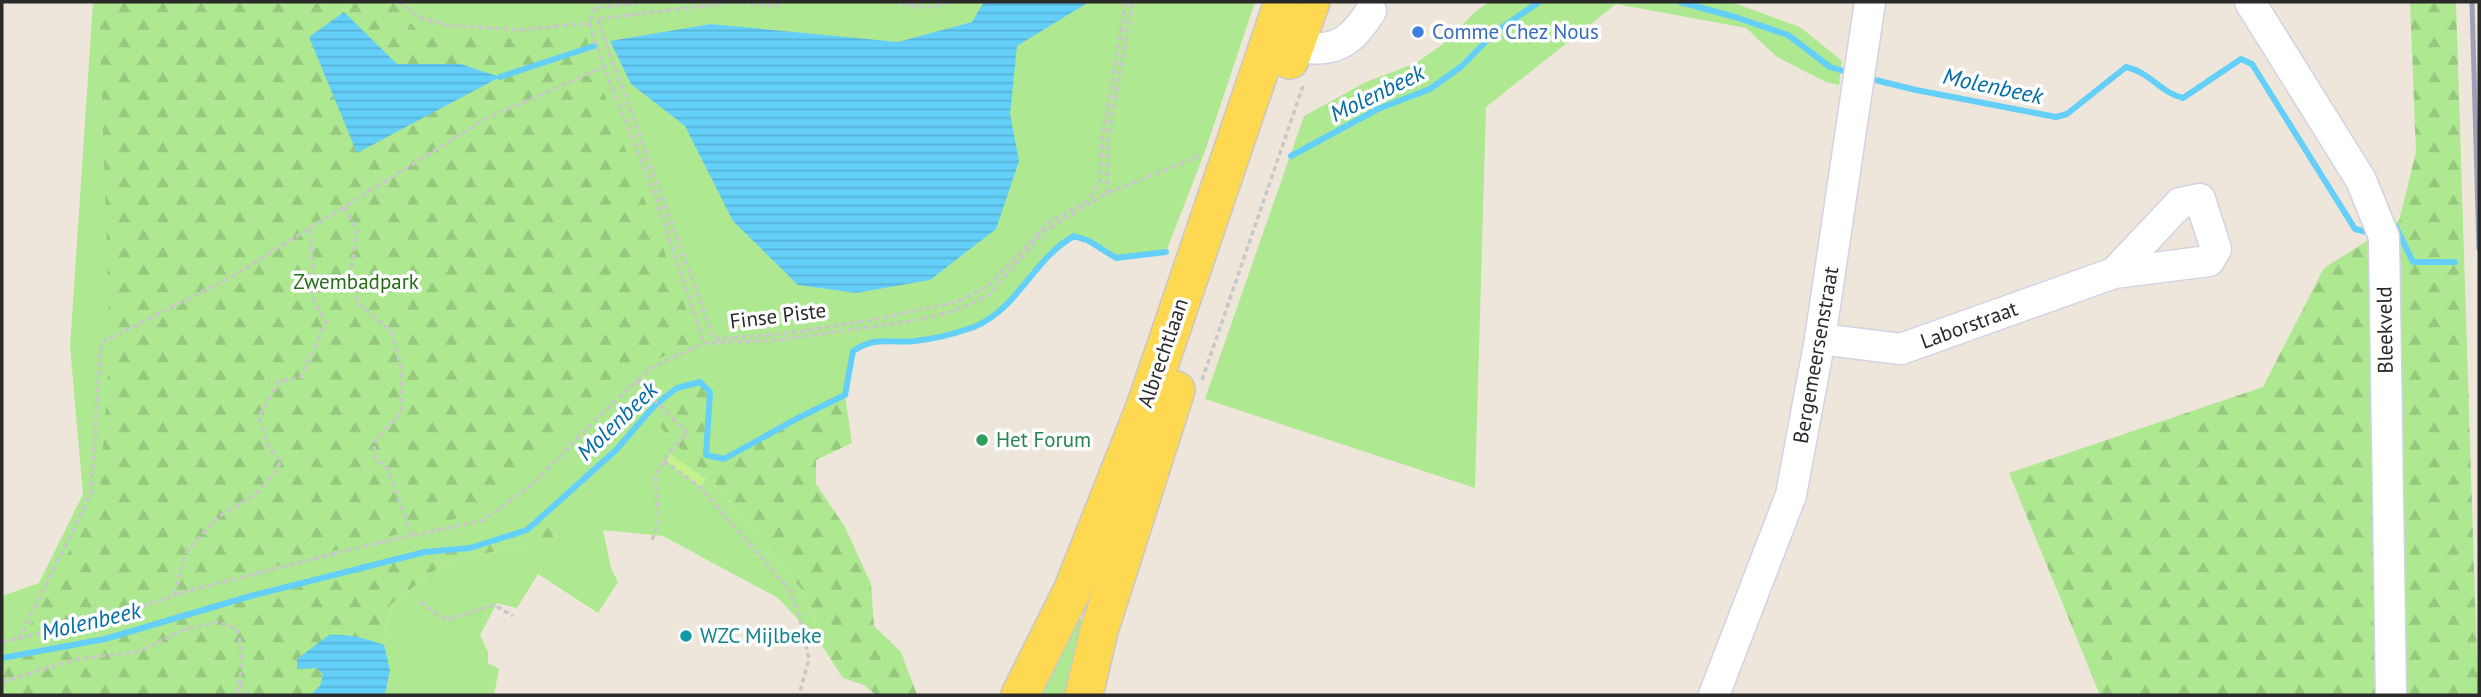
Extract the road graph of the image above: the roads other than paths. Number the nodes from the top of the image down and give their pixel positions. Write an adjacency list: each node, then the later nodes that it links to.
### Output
1 (1283, 2): 9 (main road, Albrechtlaan)
2 (1311, 2): 6 (main road, Albrechtlaan)
3 (1870, 2): 8 (street, Bergemeersenstraat)
4 (2250, 2): 12 (street, Bleekveld)
5 (1371, 12): 6 (street)
6 (1305, 48): 10 (main road, Albrechtlaan)
7 (2114, 273): 8 (street, Laborstraat)
8 (1820, 339): 11 (street, Bergemeersenstraat)
9 (1020, 695)
10 (1084, 695)
11 (1713, 695)
12 (2391, 695)

